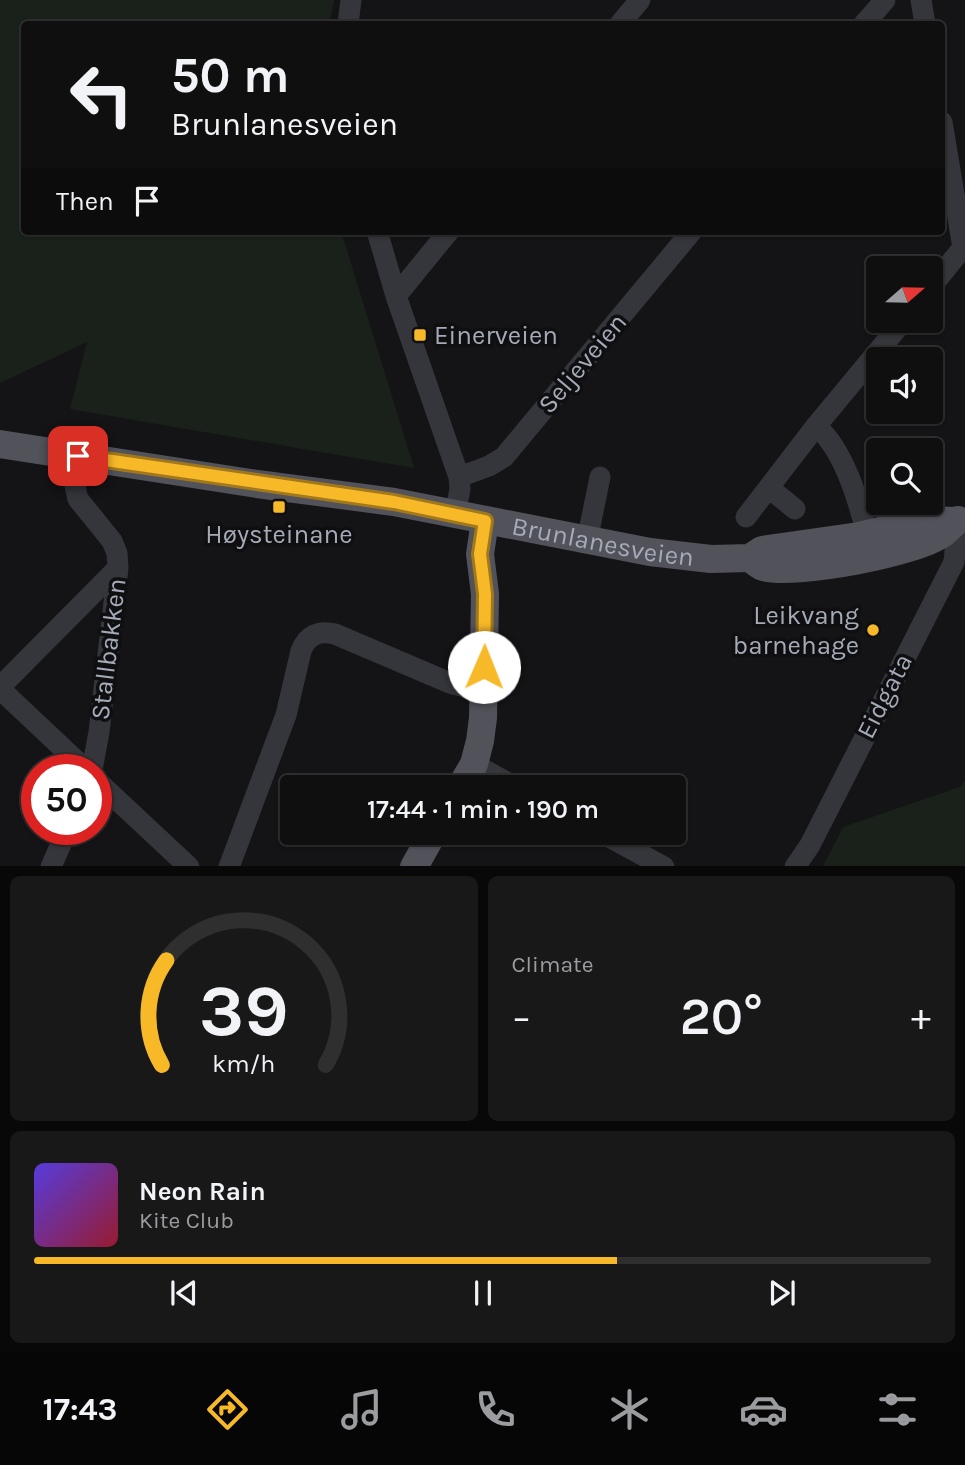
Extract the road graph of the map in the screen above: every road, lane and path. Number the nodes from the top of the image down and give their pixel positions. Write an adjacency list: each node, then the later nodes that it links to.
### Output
1 (351, 0): 5 (street)
2 (640, 0): 6 (street)
3 (885, 0): 7 (street)
4 (921, 0): 8 (street)
5 (348, 21)
6 (622, 21)
7 (867, 21)
8 (924, 21)
9 (945, 139): 13 (street)
10 (378, 235): 15 (street)
11 (446, 235): 15 (street)
12 (689, 235): 20 (street, Seljeveien)
13 (964, 246): 14 (street)
14 (943, 272)
15 (396, 296): 20 (street)
16 (893, 333): 17 (street)
17 (816, 426): 22 (street); 29 (street)
18 (0, 444): 19 (main road, Brunlanesveien)
19 (78, 456): 24 (main road, Brunlanesveien); 30 (street, Stallbakken)
20 (459, 477): 24 (street)
21 (600, 477): 28 (street)
22 (769, 488): 23 (street); 25 (street)
23 (795, 509)
24 (455, 515): 27 (main road, Brunlanesveien)
25 (746, 517)
26 (960, 519): 29 (main road, Brunlanesveien); 45 (street, Eidgata)
27 (485, 521): 28 (main road, Brunlanesveien); 32 (main road)
28 (587, 541): 29 (main road, Brunlanesveien)
29 (870, 546)
30 (118, 568): 31 (street); 34 (street, Stallbakken)
31 (0, 688): 33 (street)
32 (484, 692): 35 (main road); 42 (street)
33 (69, 754)
34 (95, 754)
35 (467, 775)
36 (112, 794): 41 (street)
37 (60, 845): 40 (street)
38 (426, 845): 43 (main road)
39 (625, 845): 44 (street)
40 (51, 866)
41 (189, 866)
42 (229, 866)
43 (414, 866)
44 (664, 866)
45 (795, 866)

